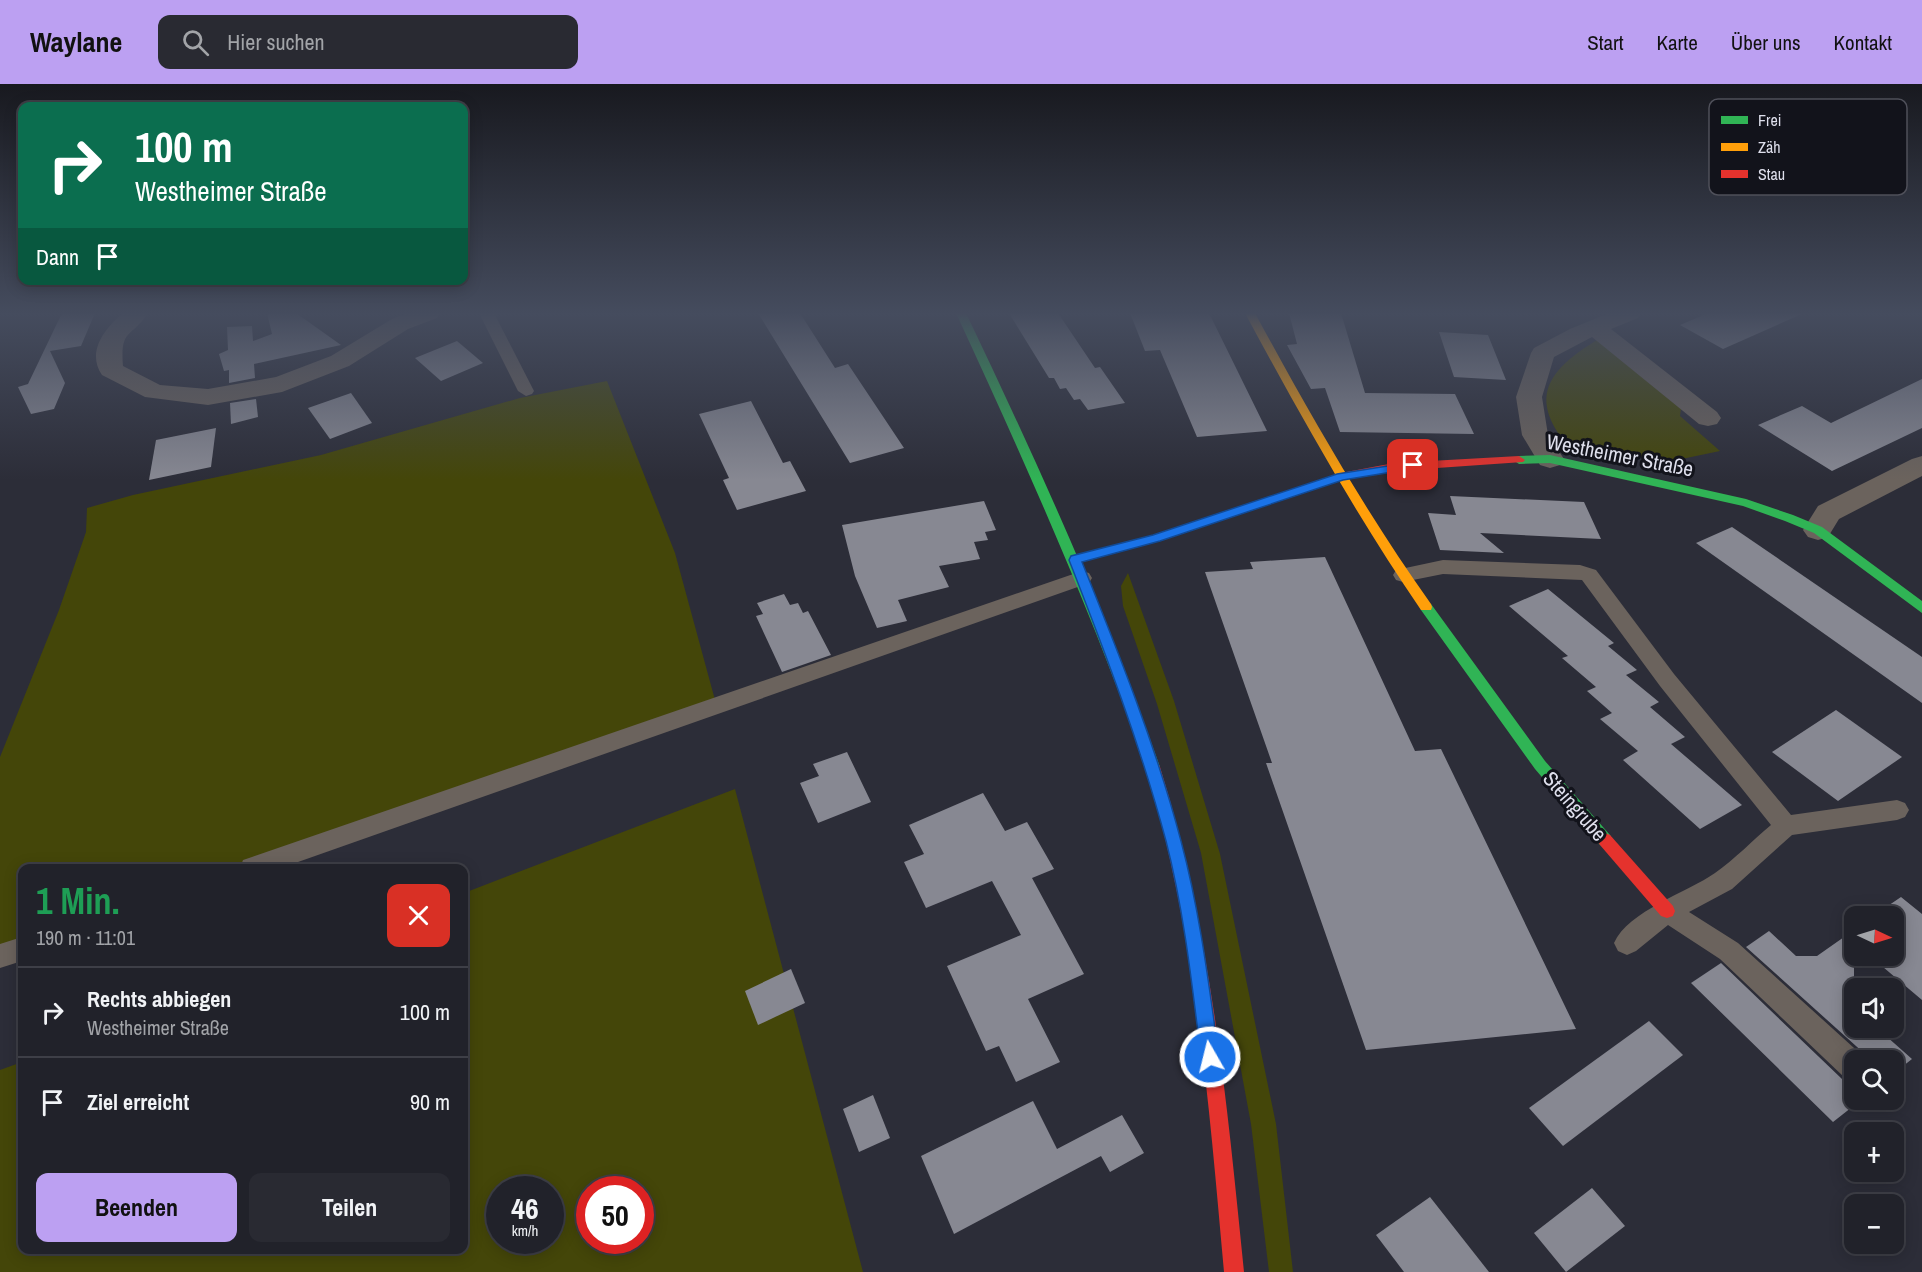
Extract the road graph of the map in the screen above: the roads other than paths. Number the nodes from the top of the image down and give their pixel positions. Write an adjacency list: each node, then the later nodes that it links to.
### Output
1 (111, 368): 2 (street)
2 (321, 368)
3 (514, 368): 8 (lane)
4 (987, 368): 14 (street)
5 (1281, 368): 12 (street, Steingrube)
6 (1538, 368): 10 (street)
7 (1646, 368): 9 (street)
8 (526, 391)
9 (1708, 418)
10 (1550, 459): 12 (street, Westheimer Straße); 13 (street, Westheimer Straße)
11 (1922, 465): 13 (street)
12 (1341, 477): 14 (street, Westheimer Straße); 15 (street, Steingrube)
13 (1818, 530): 16 (street, Westheimer Straße)
14 (1079, 569): 19 (lane); 25 (street)
15 (1403, 575): 18 (lane); 20 (street, Steingrube)
16 (1922, 608)
17 (1897, 810): 18 (lane)
18 (1786, 826): 20 (lane)
19 (263, 864)
20 (1667, 912): 21 (lane); 24 (lane)
21 (1627, 943)
22 (18, 950): 23 (lane)
23 (0, 956)
24 (1844, 1058)
25 (1234, 1272)

